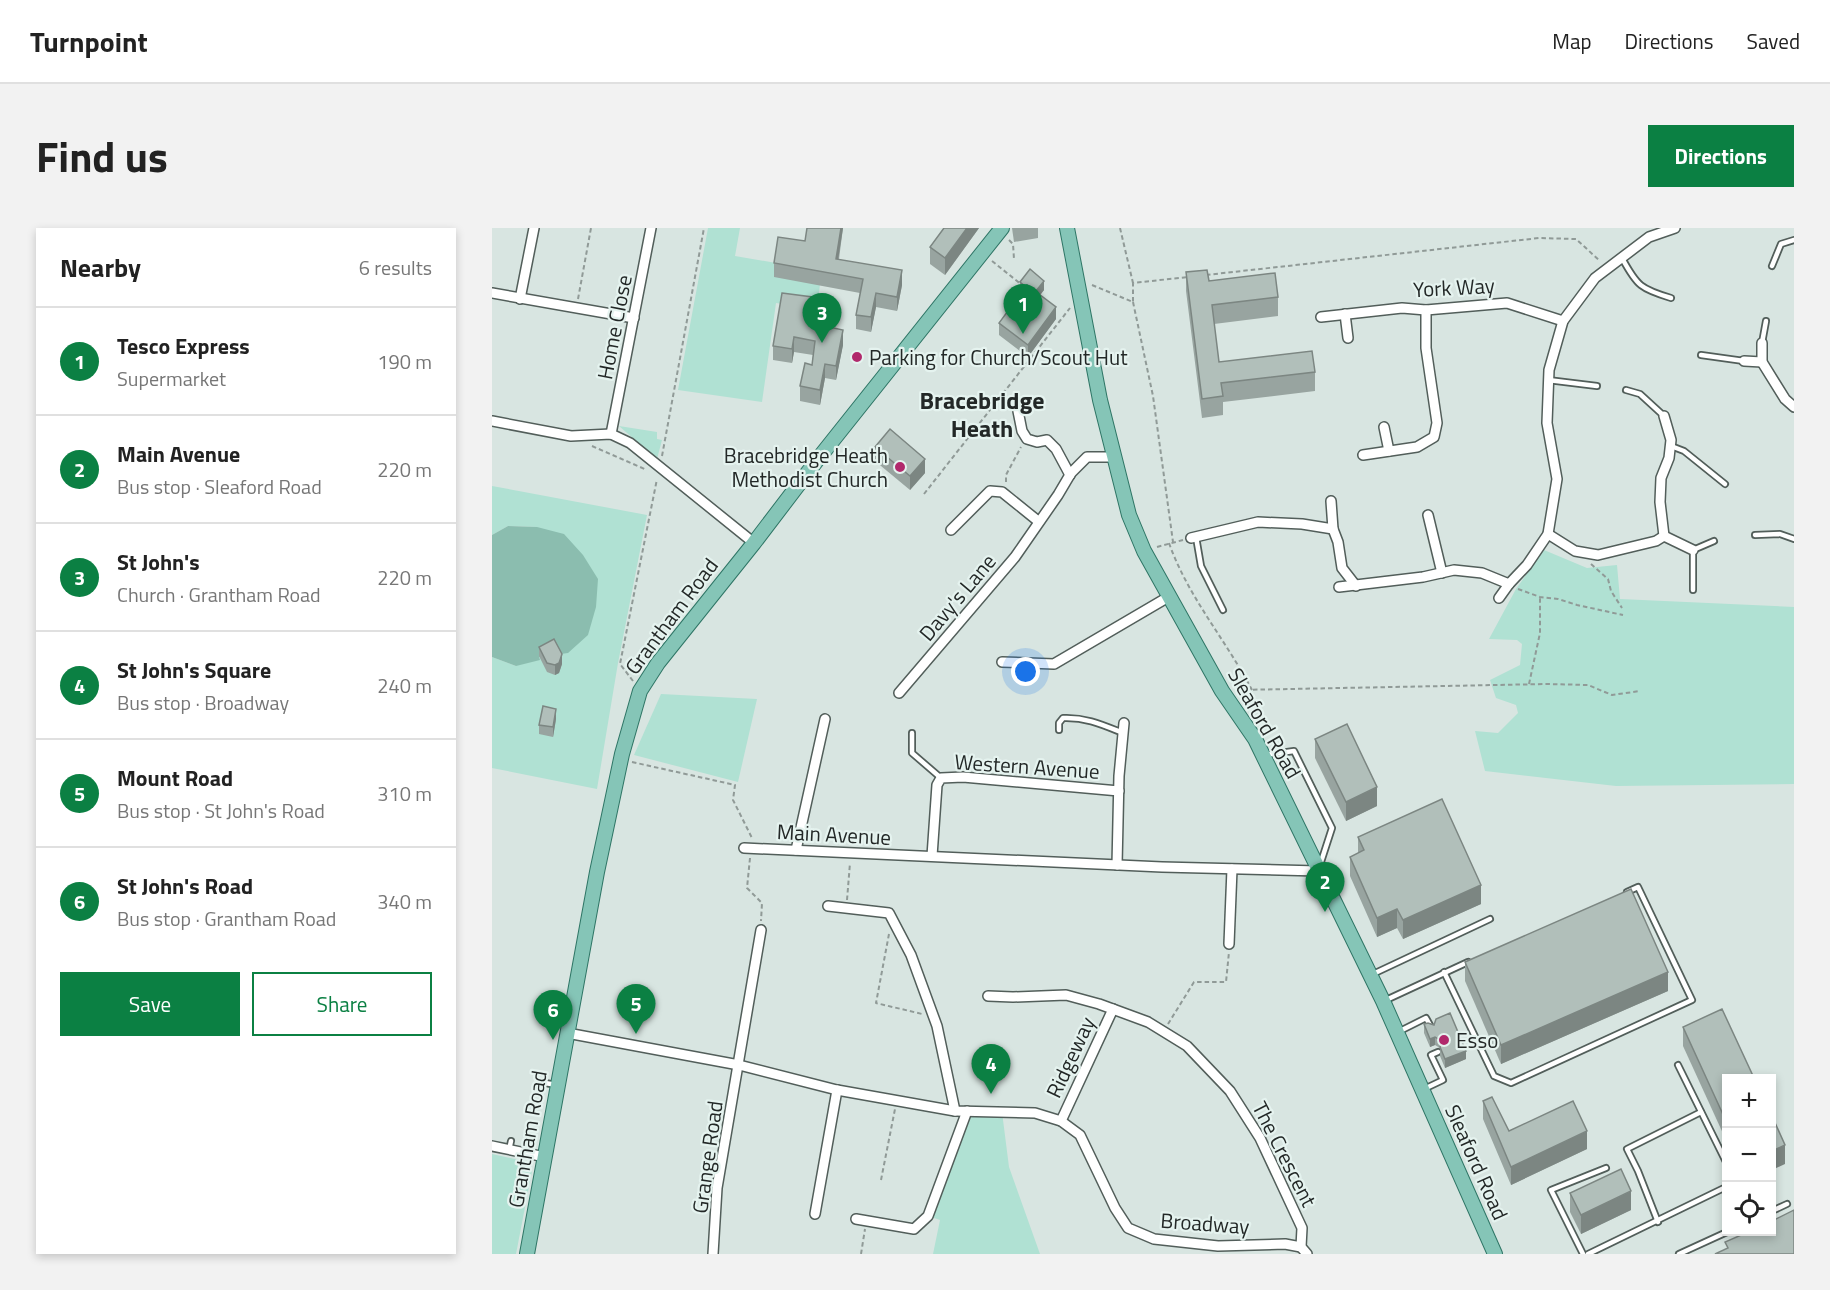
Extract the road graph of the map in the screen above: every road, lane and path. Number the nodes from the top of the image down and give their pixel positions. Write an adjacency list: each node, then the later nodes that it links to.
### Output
1 (534, 228): 24 (street)
2 (591, 228): 26 (path)
3 (651, 228): 30 (street, Home Close)
4 (704, 228): 53 (path)
5 (1067, 228): 18 (main road, Sleaford Road)
6 (1120, 228): 19 (path)
7 (1675, 228): 9 (street)
8 (1001, 230): 11 (main road, Grantham Road); 13 (path)
9 (1663, 230): 12 (street)
10 (1794, 240): 14 (lane)
11 (983, 253): 20 (path); 70 (main road, Grantham Road)
12 (1622, 258): 15 (street); 23 (lane)
13 (1014, 259)
14 (1772, 266)
15 (1608, 268): 16 (path); 31 (street)
16 (1202, 275)
17 (1191, 276): 19 (path)
18 (1078, 280): 22 (main road, Sleaford Road); 25 (path)
19 (1133, 283): 25 (path)
20 (1022, 285)
21 (492, 293): 24 (street)
22 (1081, 294): 52 (main road, Sleaford Road); 57 (path)
23 (1671, 298)
24 (520, 299): 26 (street)
25 (1133, 302): 69 (path)
26 (576, 308): 30 (street)
27 (1426, 310): 28 (street, York Way); 31 (street, York Way); 50 (street)
28 (1345, 314): 29 (street, York Way); 33 (street)
29 (1321, 317)
30 (634, 318): 46 (street, Home Close)
31 (1563, 321): 38 (street)
32 (1766, 321): 34 (lane)
33 (1348, 338)
34 (1762, 343): 37 (street)
35 (1701, 355): 36 (lane)
36 (1744, 361): 37 (street)
37 (1761, 362): 42 (street)
38 (1548, 380): 39 (lane); 63 (street)
39 (1597, 386)
40 (1626, 390): 43 (lane)
41 (1017, 406): 47 (street)
42 (1794, 407)
43 (1664, 416): 49 (street)
44 (492, 421): 46 (street)
45 (1384, 427): 50 (street)
46 (611, 434): 53 (street)
47 (1026, 438): 54 (street); 56 (path)
48 (591, 445): 53 (path)
49 (1671, 446): 55 (lane); 65 (street)
50 (1389, 451): 51 (street)
51 (1363, 455)
52 (1113, 457): 54 (street, Davy's Lane); 72 (main road, Sleaford Road)
53 (660, 467): 70 (street); 89 (path)
54 (1070, 474): 60 (street, Davy's Lane)
55 (1725, 484)
56 (1005, 494): 60 (street); 61 (street)
57 (924, 495)
58 (1331, 501): 62 (street)
59 (1428, 515): 74 (street)
60 (1038, 521): 91 (street, Davy's Lane)
61 (951, 530)
62 (1333, 530): 66 (street); 75 (street)
63 (1548, 534): 73 (street); 76 (street)
64 (1755, 535): 67 (lane)
65 (1664, 536): 71 (street); 73 (street)
66 (1194, 537): 69 (path); 83 (lane)
67 (1794, 539)
68 (1714, 541): 71 (lane)
69 (1171, 542): 72 (path); 88 (path)
70 (754, 543): 89 (main road, Grantham Road)
71 (1693, 550): 78 (lane)
72 (1144, 551): 79 (main road, Sleaford Road)
73 (1575, 551): 82 (path)
74 (1442, 573): 75 (street); 76 (street)
75 (1356, 586): 77 (street)
76 (1513, 586): 80 (path); 81 (street)
77 (1339, 587)
78 (1693, 590)
79 (1170, 596): 85 (street); 87 (main road, Sleaford Road)
80 (1540, 597): 84 (path); 86 (path)
81 (1499, 598)
82 (1622, 608)
83 (1223, 610)
84 (1623, 615)
85 (1002, 663)
86 (1529, 684): 88 (path); 90 (path)
87 (1222, 690): 88 (path); 96 (main road, Sleaford Road)
88 (1252, 690)
89 (640, 691): 97 (main road, Grantham Road)
90 (1640, 691)
91 (899, 693)
92 (825, 719): 101 (street)
93 (1124, 728): 94 (lane); 99 (street)
94 (1059, 730)
95 (912, 733): 98 (lane)
96 (1263, 755): 106 (main road, Sleaford Road); 106 (lane)
97 (621, 759): 100 (path); 124 (main road, Grantham Road)
98 (941, 778): 99 (street, Western Avenue); 103 (street, Western Avenue)
99 (1119, 791): 104 (street)
100 (750, 848): 101 (street, Main Avenue); 112 (path)
101 (796, 850): 102 (street, Main Avenue)
102 (851, 853): 103 (street, Main Avenue); 109 (path)
103 (932, 856): 104 (street, Main Avenue)
104 (1117, 865): 105 (street, Main Avenue)
105 (1232, 869): 106 (street, Main Avenue); 113 (street)
106 (1318, 871): 116 (main road, Sleaford Road)
107 (1616, 896): 115 (lane)
108 (828, 906): 109 (street)
109 (846, 908): 110 (street)
110 (891, 918): 120 (street); 120 (path)
111 (1490, 920): 116 (lane)
112 (761, 930): 126 (street, Grange Road)
113 (1229, 944): 122 (path)
114 (1477, 958): 115 (lane)
115 (1444, 972): 118 (lane)
116 (1371, 975): 118 (main road, Sleaford Road)
117 (988, 996): 119 (street, The Crescent)
118 (1383, 1001): 123 (main road, Sleaford Road)
119 (1113, 1009): 122 (street, The Crescent); 134 (street, Ridgeway)
120 (934, 1017): 131 (street)
121 (1432, 1029): 123 (lane)
122 (1164, 1032): 147 (street, The Crescent)
123 (1397, 1032): 129 (main road, Sleaford Road)
124 (567, 1033): 126 (street, Broadway); 137 (main road, Grantham Road)
125 (1438, 1052): 129 (lane)
126 (739, 1065): 128 (street, Broadway); 149 (street, Grange Road)
127 (1678, 1065): 133 (lane)
128 (837, 1090): 130 (street, Broadway); 143 (street)
129 (1423, 1090): 151 (main road, Sleaford Road)
130 (897, 1101): 131 (street, Broadway); 139 (path)
131 (955, 1111): 132 (street, Broadway)
132 (967, 1111): 134 (street, Broadway); 144 (street)
133 (1701, 1112): 136 (lane); 145 (lane)
134 (1060, 1121): 147 (street, Broadway)
135 (492, 1146): 137 (street)
136 (1722, 1154)
137 (545, 1156): 148 (main road, Grantham Road)
138 (1606, 1168): 152 (lane)
139 (881, 1180)
140 (1722, 1189): 145 (lane)
141 (1786, 1204): 142 (lane)
142 (1776, 1209)
143 (815, 1214)
144 (861, 1220): 150 (path)
145 (1658, 1222): 153 (lane)
146 (1722, 1234): 154 (lane)
147 (1304, 1251)
148 (527, 1254)
149 (713, 1254)
150 (861, 1254)
151 (1495, 1254)
152 (1583, 1254)
153 (1588, 1254)
154 (1678, 1254)

